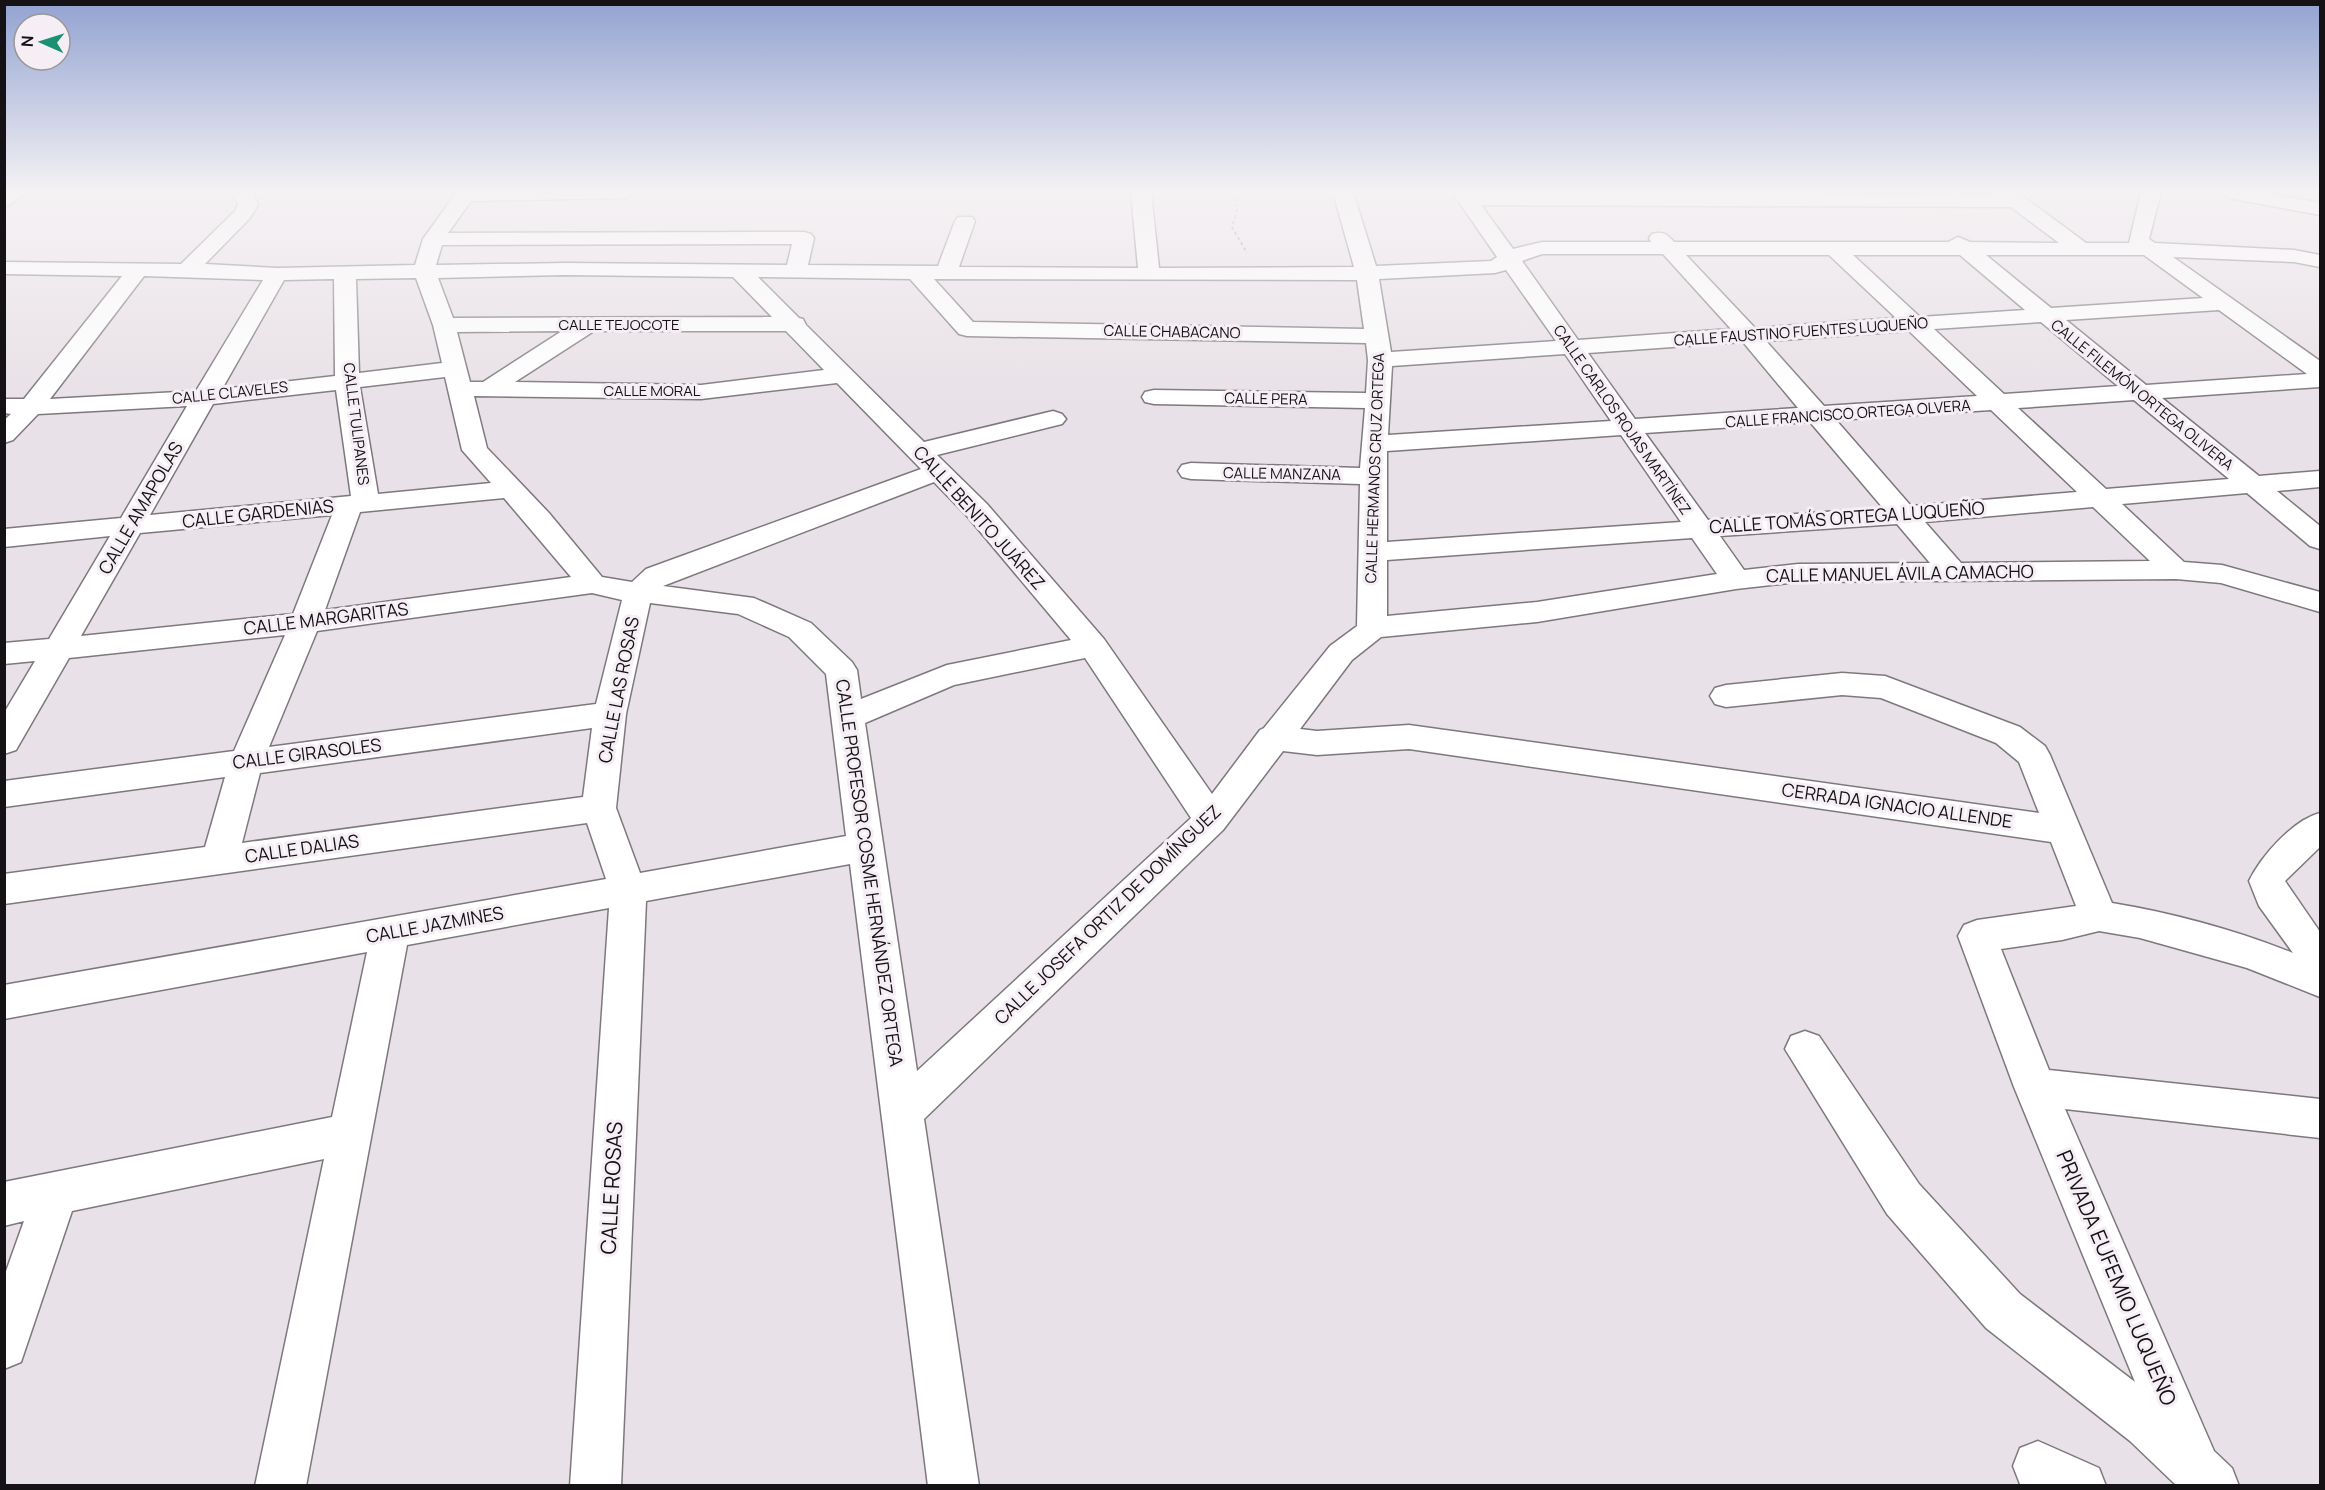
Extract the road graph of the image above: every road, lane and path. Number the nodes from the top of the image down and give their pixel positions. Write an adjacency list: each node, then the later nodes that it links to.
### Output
1 (195, 262): 18 (street)
2 (426, 262): 19 (street)
3 (570, 262): 17 (street)
4 (798, 262): 21 (street)
5 (950, 262): 24 (street)
6 (1148, 262): 28 (street)
7 (1255, 262): 27 (path)
8 (1364, 262): 25 (street, CALLE HERMANOS CRUZ ORTEGA)
9 (1506, 262): 25 (street)
10 (1510, 262): 37 (street, CALLE CARLOS ROJAS MARTÍNEZ)
11 (1681, 262): 35 (street)
12 (1843, 262): 34 (street)
13 (1981, 262): 30 (street, CALLE FILEMÓN ORTEGA OLIVERA)
14 (2163, 262): 29 (street)
15 (4, 268): 16 (street)
16 (138, 269): 18 (street); 50 (street)
17 (565, 269): 19 (street); 20 (street)
18 (187, 270): 26 (street)
19 (424, 270): 22 (street); 32 (street)
20 (739, 271): 21 (street); 31 (street, CALLE BENITO JUÁREZ)
21 (796, 271): 23 (street)
22 (345, 272): 26 (street); 42 (street, CALLE TULIPANES)
23 (915, 272): 24 (street); 36 (street, CALLE CHABACANO)
24 (946, 273): 28 (street)
25 (1367, 273): 27 (street); 36 (street, CALLE HERMANOS CRUZ ORTEGA)
26 (277, 274): 46 (street, CALLE AMAPOLAS)
27 (1266, 274): 28 (street)
28 (1149, 275)
29 (2223, 303): 30 (street, CALLE FAUSTINO FUENTES LUQUEÑO); 38 (street)
30 (2046, 315): 34 (street, CALLE FAUSTINO FUENTES LUQUEÑO); 44 (street, CALLE FILEMÓN ORTEGA OLIVERA)
31 (795, 324): 33 (street, CALLE TEJOCOTE); 39 (street, CALLE BENITO JUÁREZ)
32 (444, 325): 33 (street, CALLE TEJOCOTE); 40 (street)
33 (588, 325): 43 (street)
34 (1915, 325): 35 (street, CALLE FAUSTINO FUENTES LUQUEÑO); 48 (street)
35 (1749, 335): 37 (street, CALLE FAUSTINO FUENTES LUQUEÑO); 51 (street)
36 (1379, 348): 37 (street, CALLE FAUSTINO FUENTES LUQUEÑO); 47 (street, CALLE HERMANOS CRUZ ORTEGA)
37 (1571, 349): 53 (street, CALLE CARLOS ROJAS MARTÍNEZ)
38 (2320, 372)
39 (843, 375): 43 (street, CALLE MORAL); 56 (street, CALLE BENITO JUÁREZ)
40 (458, 379): 42 (street, CALLE CLAVELES); 43 (street, CALLE MORAL); 62 (street)
41 (2320, 380): 44 (street, CALLE FRANCISCO ORTEGA OLVERA)
42 (348, 381): 46 (street, CALLE CLAVELES); 64 (street, CALLE TULIPANES)
43 (488, 390)
44 (2142, 394): 48 (street, CALLE FRANCISCO ORTEGA OLVERA); 61 (street, CALLE FILEMÓN ORTEGA OLIVERA)
45 (1154, 397): 47 (street, CALLE PERA)
46 (204, 398): 50 (street, CALLE CLAVELES); 66 (street, CALLE AMAPOLAS)
47 (1378, 401): 55 (street, CALLE HERMANOS CRUZ ORTEGA)
48 (1999, 404): 51 (street, CALLE FRANCISCO ORTEGA OLVERA); 63 (street)
49 (4, 406): 50 (street, CALLE CLAVELES)
50 (31, 407): 54 (street)
51 (1818, 416): 53 (street, CALLE FRANCISCO ORTEGA OLVERA); 65 (street)
52 (1053, 419): 56 (street)
53 (1627, 428): 55 (street, CALLE FRANCISCO ORTEGA OLVERA); 67 (street, CALLE CARLOS ROJAS MARTÍNEZ)
54 (4, 435)
55 (1376, 444): 59 (street, CALLE HERMANOS CRUZ ORTEGA)
56 (919, 451): 58 (street, CALLE BENITO JUÁREZ)
57 (1191, 471): 59 (street, CALLE MANZANA)
58 (937, 472): 75 (street); 79 (street, CALLE BENITO JUÁREZ)
59 (1373, 476): 70 (street, CALLE HERMANOS CRUZ ORTEGA)
60 (2320, 478): 61 (street, CALLE TOMÁS ORTEGA LUQUEÑO)
61 (2252, 484): 63 (street, CALLE TOMÁS ORTEGA LUQUEÑO); 69 (street, CALLE FILEMÓN ORTEGA OLIVERA)
62 (511, 489): 64 (street, CALLE GARDENIAS); 74 (street)
63 (2099, 498): 65 (street, CALLE TOMÁS ORTEGA LUQUEÑO); 71 (street)
64 (358, 504): 66 (street, CALLE GARDENIAS); 77 (street, CALLE TULIPANES)
65 (1904, 515): 67 (street, CALLE TOMÁS ORTEGA LUQUEÑO); 72 (street)
66 (131, 526): 68 (street, CALLE GARDENIAS); 80 (street, CALLE AMAPOLAS)
67 (1700, 529): 70 (street, CALLE TOMÁS ORTEGA LUQUEÑO); 73 (street, CALLE CARLOS ROJAS MARTÍNEZ)
68 (4, 538)
69 (2320, 540)
70 (1372, 552): 78 (street, CALLE HERMANOS CRUZ ORTEGA)
71 (2176, 570): 72 (street, CALLE MANUEL ÁVILA CAMACHO); 76 (street, CALLE MANUEL ÁVILA CAMACHO)
72 (1953, 572): 73 (street, CALLE MANUEL ÁVILA CAMACHO)
73 (1736, 580): 78 (street, CALLE MANUEL ÁVILA CAMACHO)
74 (592, 584): 75 (street, CALLE PROFESOR COSME HERNÁNDEZ ORTEGA); 77 (street, CALLE MARGARITAS)
75 (638, 593): 83 (street, CALLE LAS ROSAS); 84 (street, CALLE PROFESOR COSME HERNÁNDEZ ORTEGA)
76 (2320, 602)
77 (305, 622): 80 (street, CALLE MARGARITAS); 87 (street, CALLE TULIPANES)
78 (1372, 628): 85 (street, CALLE JOSEFA ORTIZ DE DOMÍNGUEZ)
79 (1093, 646): 84 (street); 90 (street, CALLE BENITO JUÁREZ)
80 (60, 648): 81 (street, CALLE MARGARITAS); 86 (street, CALLE AMAPOLAS)
81 (4, 654)
82 (1726, 696): 92 (street)
83 (610, 714): 87 (street, CALLE GIRASOLES); 89 (street, CALLE LAS ROSAS)
84 (847, 717): 93 (street, CALLE PROFESOR COSME HERNÁNDEZ ORTEGA)
85 (1272, 738): 90 (street, CALLE JOSEFA ORTIZ DE DOMÍNGUEZ); 92 (street, CERRADA IGNACIO ALLENDE)
86 (4, 742)
87 (246, 762): 88 (street, CALLE GIRASOLES); 94 (street, CALLE TULIPANES)
88 (4, 794)
89 (599, 808): 94 (street, CALLE DALIAS); 96 (street, CALLE LAS ROSAS)
90 (1211, 820): 104 (street, CALLE JOSEFA ORTIZ DE DOMÍNGUEZ)
91 (2320, 826): 99 (street)
92 (2065, 830): 97 (street)
93 (866, 847): 96 (street, CALLE JAZMINES); 104 (street, CALLE PROFESOR COSME HERNÁNDEZ ORTEGA)
94 (219, 860): 95 (street, CALLE DALIAS)
95 (4, 889)
96 (628, 890): 98 (street, CALLE JAZMINES); 112 (street, CALLE ROSAS)
97 (2099, 916): 100 (street); 103 (street, PRIVADA EUFEMIO LUQUEÑO)
98 (390, 933): 101 (street, CALLE JAZMINES); 106 (street)
99 (2320, 961)
100 (2320, 981)
101 (4, 1002)
102 (1805, 1049): 110 (street)
103 (2035, 1087): 105 (street); 110 (street, PRIVADA EUFEMIO LUQUEÑO)
104 (903, 1112): 113 (street, CALLE PROFESOR COSME HERNÁNDEZ ORTEGA)
105 (2320, 1118)
106 (350, 1133): 107 (street); 111 (street)
107 (56, 1194): 108 (street); 109 (street)
108 (4, 1204)
109 (4, 1345)
110 (2205, 1477)
111 (280, 1485)
112 (595, 1485)
113 (954, 1485)

